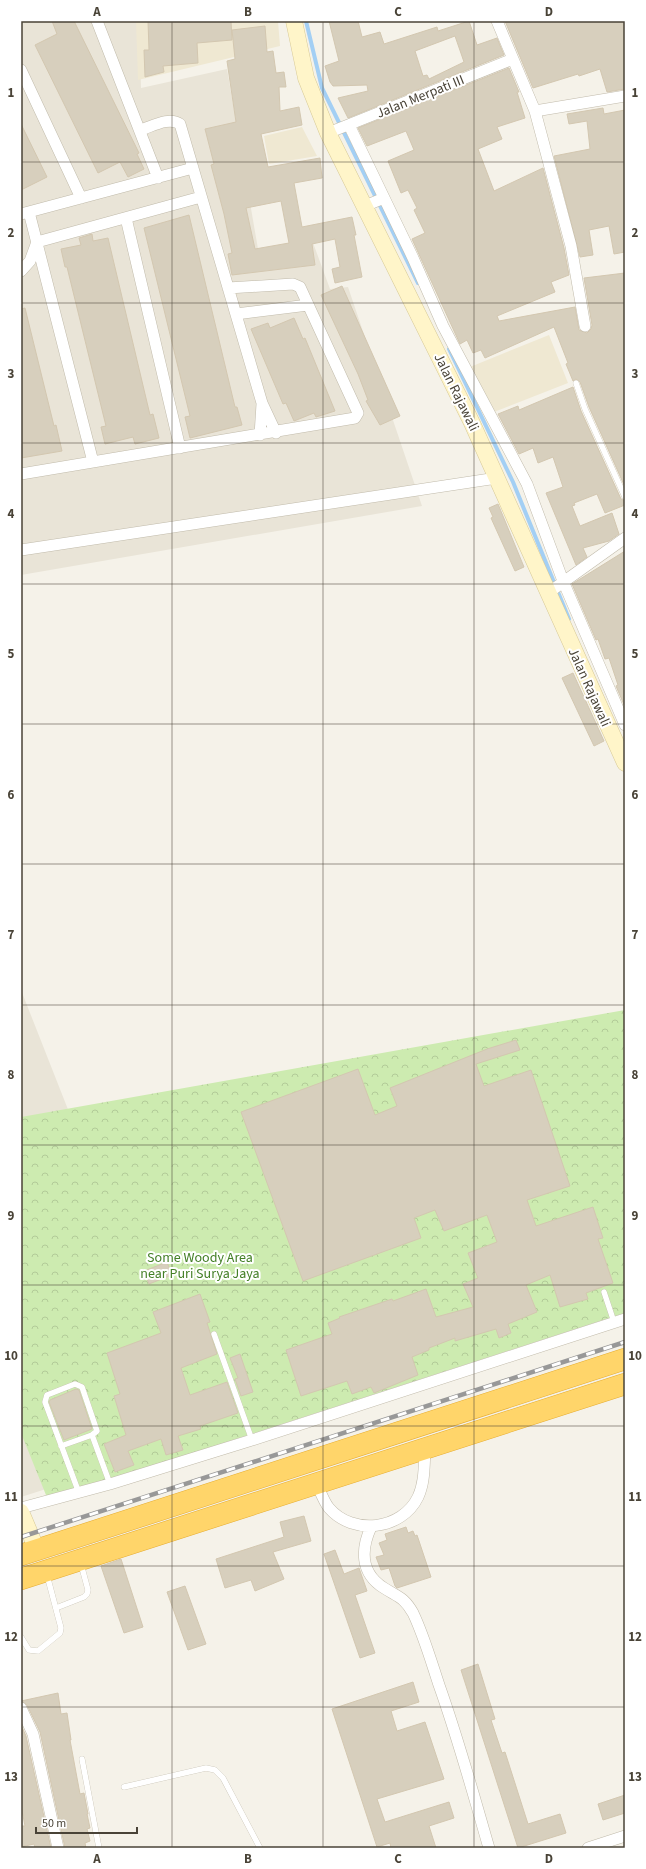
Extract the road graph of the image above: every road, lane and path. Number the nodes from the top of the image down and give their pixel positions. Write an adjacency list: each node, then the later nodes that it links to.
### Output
1 (97, 21): 9 (street)
2 (294, 21): 8 (street, Jalan Rajawali)
3 (497, 21): 4 (street)
4 (513, 59): 7 (street); 8 (street, Jalan Merpati III)
5 (21, 70): 13 (street)
6 (625, 96): 7 (street)
7 (534, 111): 23 (street)
8 (340, 128): 14 (street); 15 (street, Jalan Rajawali)
9 (140, 130): 10 (street); 11 (street)
10 (193, 168): 11 (street); 12 (street)
11 (158, 178): 13 (street)
12 (201, 197): 17 (street); 20 (street)
13 (81, 198): 16 (street)
14 (382, 199): 15 (street); 25 (street)
15 (367, 205): 25 (street, Jalan Rajawali)
16 (25, 213): 18 (street)
17 (126, 218): 18 (street); 29 (street)
18 (37, 242): 19 (street); 30 (street)
19 (21, 271)
20 (228, 288): 21 (street); 22 (street)
21 (308, 305): 22 (street); 27 (street)
22 (236, 314): 26 (street)
23 (585, 326)
24 (576, 383): 33 (lane)
25 (469, 394): 32 (street, Jalan Rajawali); 36 (street)
26 (262, 403): 27 (street); 28 (street)
27 (276, 433): 28 (street)
28 (260, 435): 29 (street)
29 (180, 448): 30 (street)
30 (93, 462): 31 (street)
31 (21, 474)
32 (497, 478): 35 (street); 36 (street, Jalan Rajawali)
33 (625, 498)
34 (625, 538): 36 (street)
35 (21, 550)
36 (556, 587): 37 (street); 38 (street, Jalan Rajawali)
37 (625, 725)
38 (625, 763)
39 (604, 1292): 41 (lane)
40 (625, 1319): 41 (street)
41 (614, 1322): 46 (street)
42 (214, 1334): 46 (lane)
43 (625, 1359): 55 (highway)
44 (625, 1384): 48 (highway)
45 (92, 1435): 47 (lane); 47 (lane); 49 (lane)
46 (252, 1440): 49 (street)
47 (61, 1446): 51 (lane)
48 (425, 1449): 50 (highway); 54 (street)
49 (110, 1484): 51 (street)
50 (316, 1484): 54 (street); 56 (highway)
51 (79, 1493): 52 (street)
52 (21, 1508)
53 (21, 1512): 55 (street)
54 (371, 1526): 68 (street)
55 (29, 1552): 57 (highway)
56 (80, 1560): 57 (highway); 59 (lane)
57 (46, 1571): 58 (highway); 59 (lane)
58 (22, 1575)
59 (56, 1608): 60 (lane)
60 (21, 1637)
61 (21, 1708): 65 (street)
62 (82, 1759): 66 (lane)
63 (124, 1787): 67 (lane)
64 (622, 1840): 69 (street)
65 (58, 1848)
66 (99, 1848)
67 (260, 1848)
68 (489, 1848)
69 (588, 1848)

